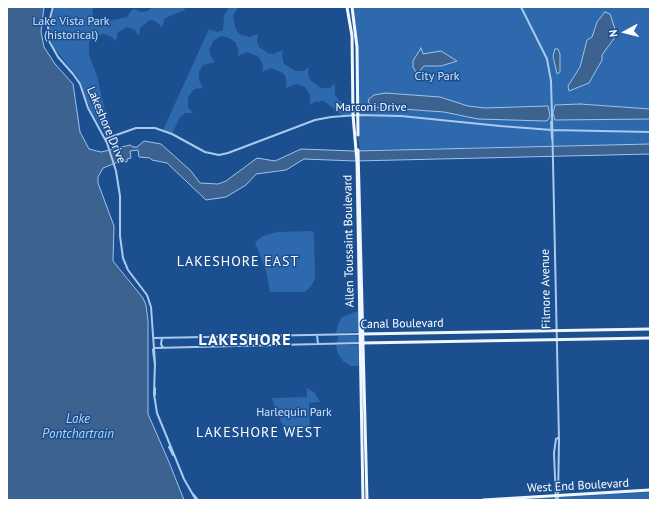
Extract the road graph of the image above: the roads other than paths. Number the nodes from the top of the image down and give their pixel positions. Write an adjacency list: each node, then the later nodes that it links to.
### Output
1 (53, 7): 13 (street, Lakeshore Drive)
2 (347, 7): 5 (main road, Allen Toussaint Boulevard)
3 (352, 7): 6 (main road, Allen Toussaint Boulevard)
4 (521, 7): 11 (street, Filmore Avenue)
5 (352, 47): 6 (main road); 8 (main road, Allen Toussaint Boulevard)
6 (357, 47): 7 (main road, Allen Toussaint Boulevard)
7 (358, 100): 8 (main road); 10 (main road, Allen Toussaint Boulevard)
8 (353, 101): 9 (main road, Allen Toussaint Boulevard)
9 (353, 115): 10 (street, Marconi Drive); 13 (street, Marconi Drive); 14 (main road, Allen Toussaint Boulevard)
10 (358, 115): 11 (street, Marconi Drive); 14 (main road, Allen Toussaint Boulevard)
11 (552, 130): 12 (street, Marconi Drive); 16 (street, Filmore Avenue)
12 (650, 132)
13 (106, 139): 20 (street, Lakeshore Drive)
14 (357, 149): 17 (main road, Allen Toussaint Boulevard)
15 (650, 329): 16 (main road, Canal Boulevard)
16 (556, 330): 17 (main road, Canal Boulevard); 23 (street, Filmore Avenue)
17 (362, 334): 18 (street, Canal Boulevard); 24 (main road, Allen Toussaint Boulevard)
18 (317, 335): 19 (street, Canal Boulevard); 25 (street)
19 (248, 336): 21 (street, Canal Boulevard); 26 (street)
20 (154, 338): 21 (street, Canal Boulevard); 27 (street, Lakeshore Drive)
21 (162, 338): 28 (street)
22 (650, 338): 23 (main road, Canal Boulevard)
23 (556, 339): 24 (main road, Canal Boulevard); 31 (street, Filmore Avenue)
24 (362, 343): 25 (street, Canal Boulevard); 29 (main road, Allen Toussaint Boulevard)
25 (318, 344): 26 (street, Canal Boulevard)
26 (248, 346): 28 (street, Canal Boulevard)
27 (154, 348): 28 (street, Canal Boulevard); 32 (street, Lakeshore Drive)
28 (163, 348)
29 (363, 384): 33 (main road, Allen Toussaint Boulevard); 34 (main road, Allen Toussaint Boulevard)
30 (650, 490): 31 (main road, West End Boulevard)
31 (557, 496): 35 (main road, West End Boulevard); 36 (street, Filmore Avenue)
32 (197, 500)
33 (363, 500)
34 (367, 500)
35 (483, 500)
36 (557, 500)

